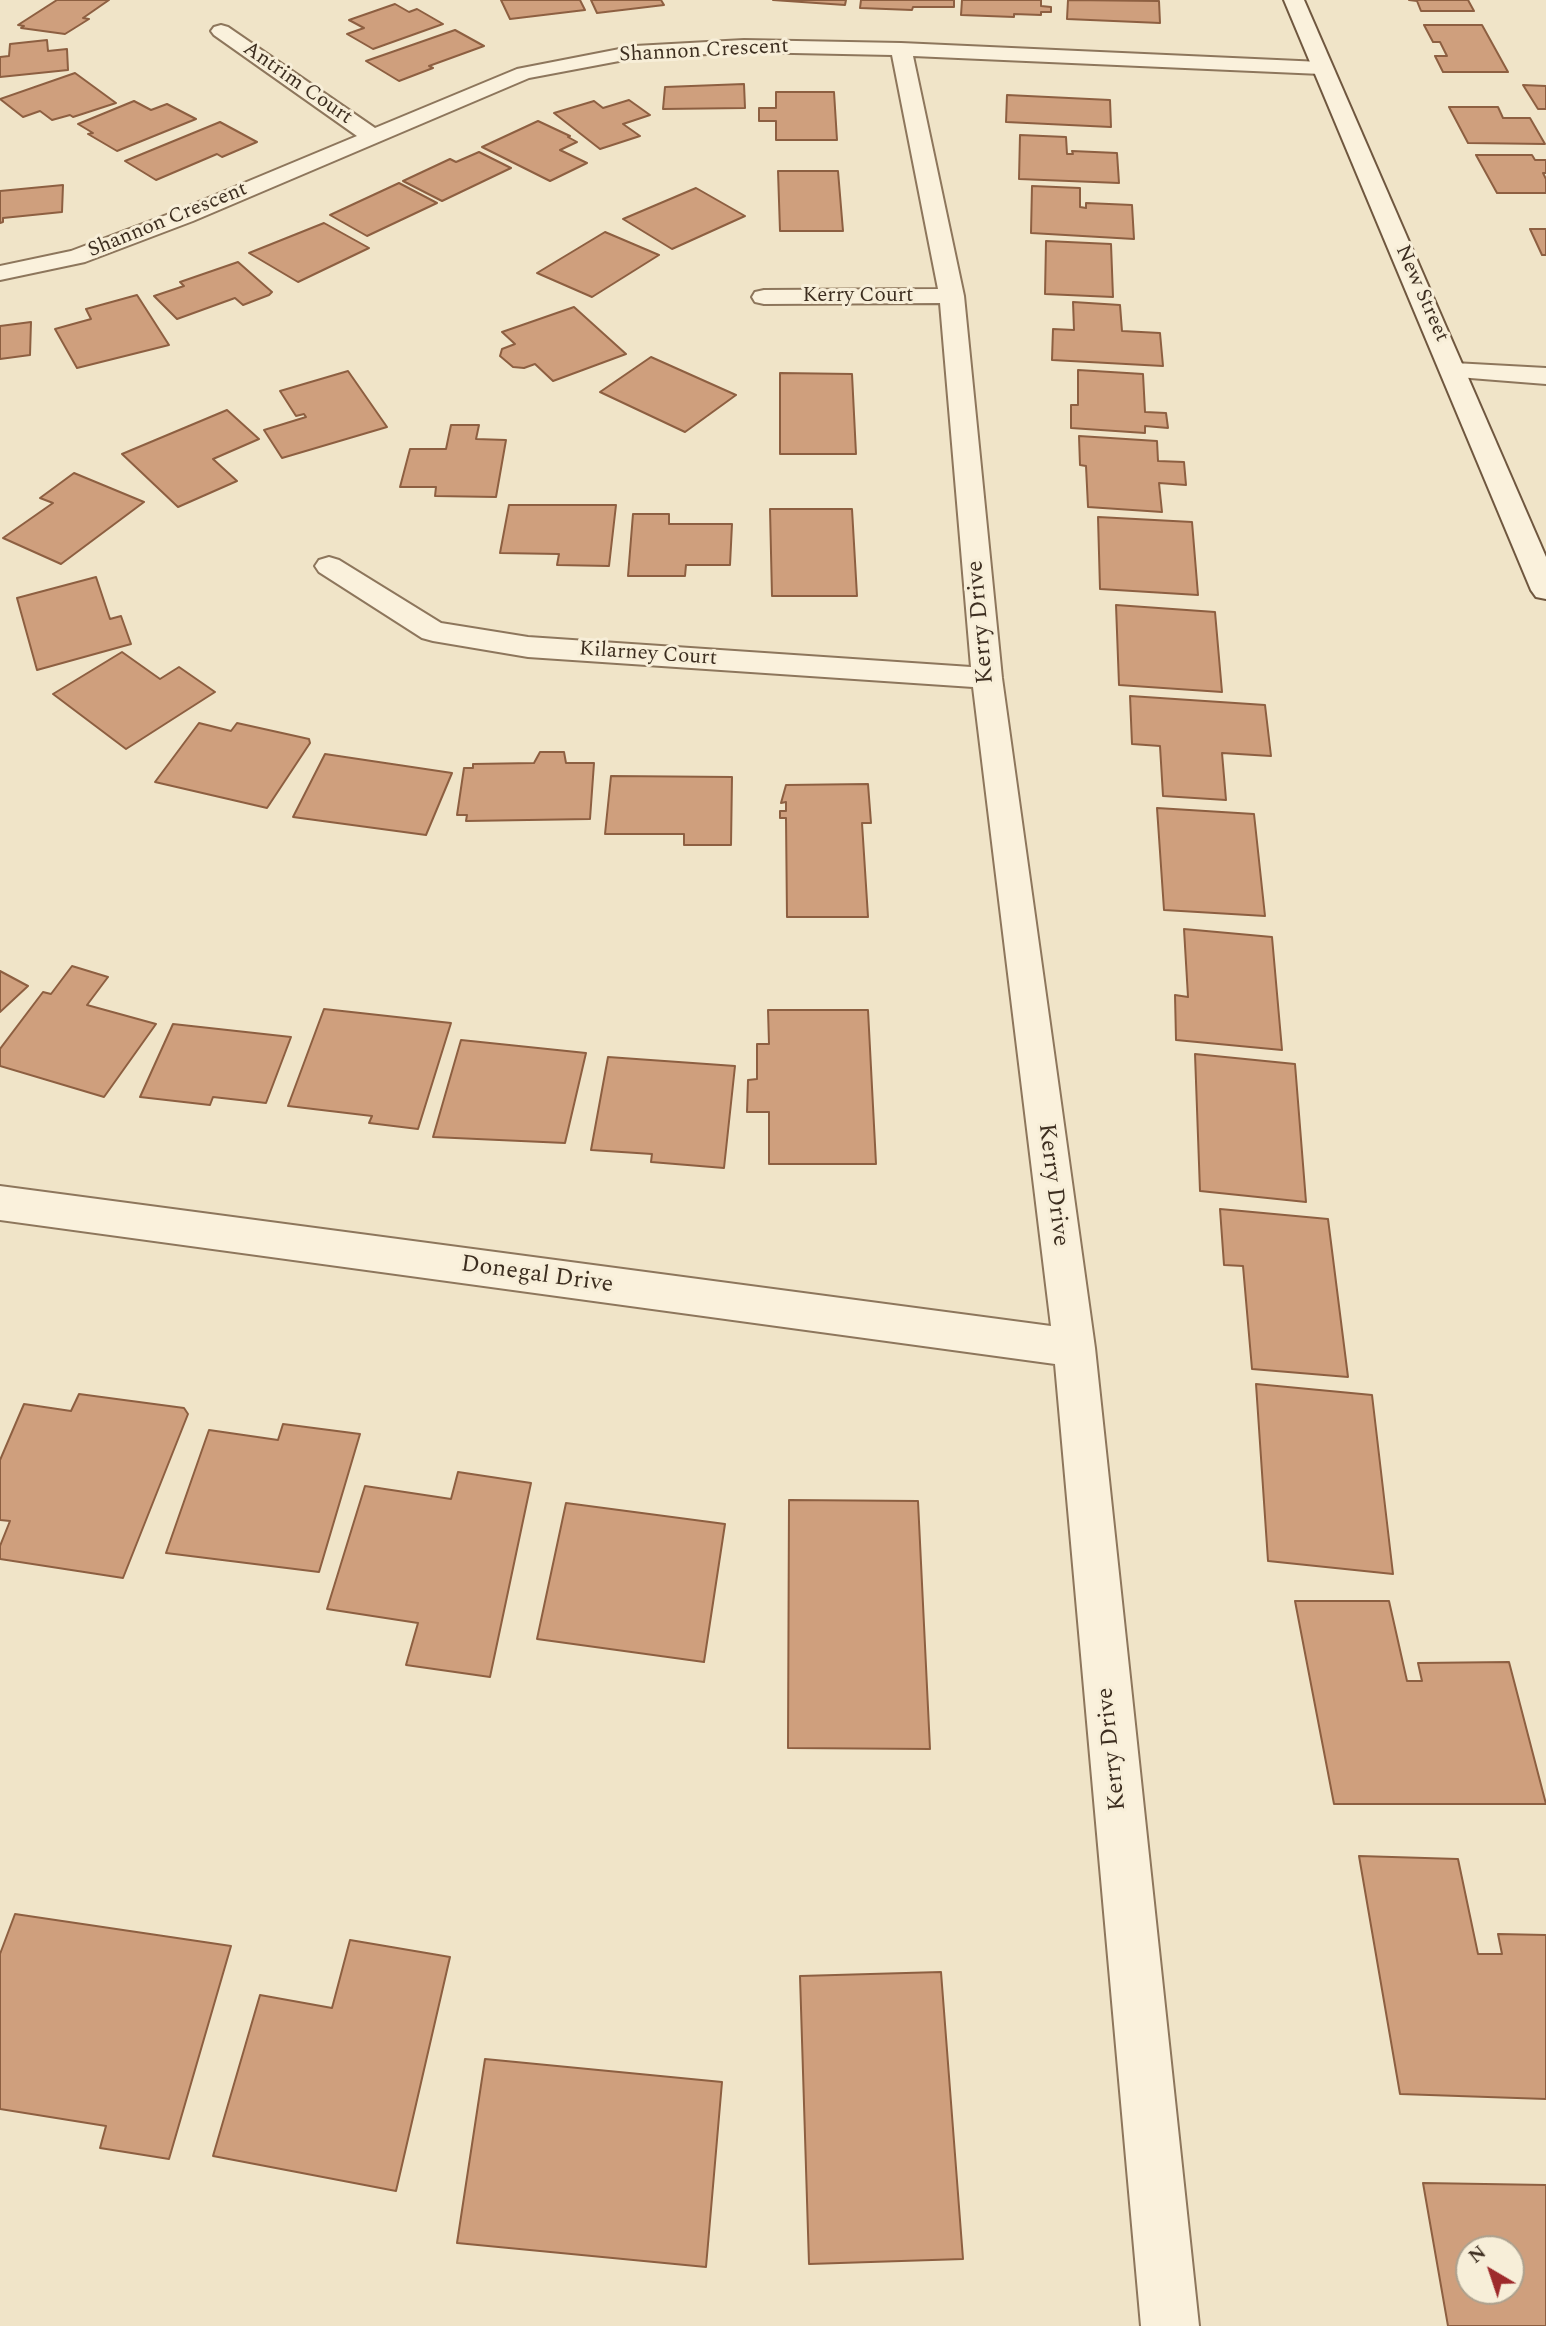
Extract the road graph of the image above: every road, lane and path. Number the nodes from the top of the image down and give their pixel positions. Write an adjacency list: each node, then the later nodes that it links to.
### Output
1 (1294, 0): 4 (street, New Street)
2 (221, 31): 5 (street, Antrim Court)
3 (901, 49): 4 (street, Shannon Crescent); 5 (street, Shannon Crescent); 7 (street, Kerry Drive)
4 (1321, 68): 9 (street, New Street)
5 (372, 136): 6 (street, Shannon Crescent)
6 (0, 273)
7 (952, 296): 8 (street, Kerry Court); 13 (street, Kerry Drive)
8 (764, 298)
9 (1454, 371): 10 (street); 12 (street, New Street)
10 (1546, 376)
11 (329, 566): 13 (street, Kilarney Court)
12 (1546, 590)
13 (986, 678): 15 (street, Kerry Drive)
14 (0, 1203): 15 (street, Donegal Drive)
15 (1074, 1348): 16 (street, Kerry Drive)
16 (1170, 2326)

